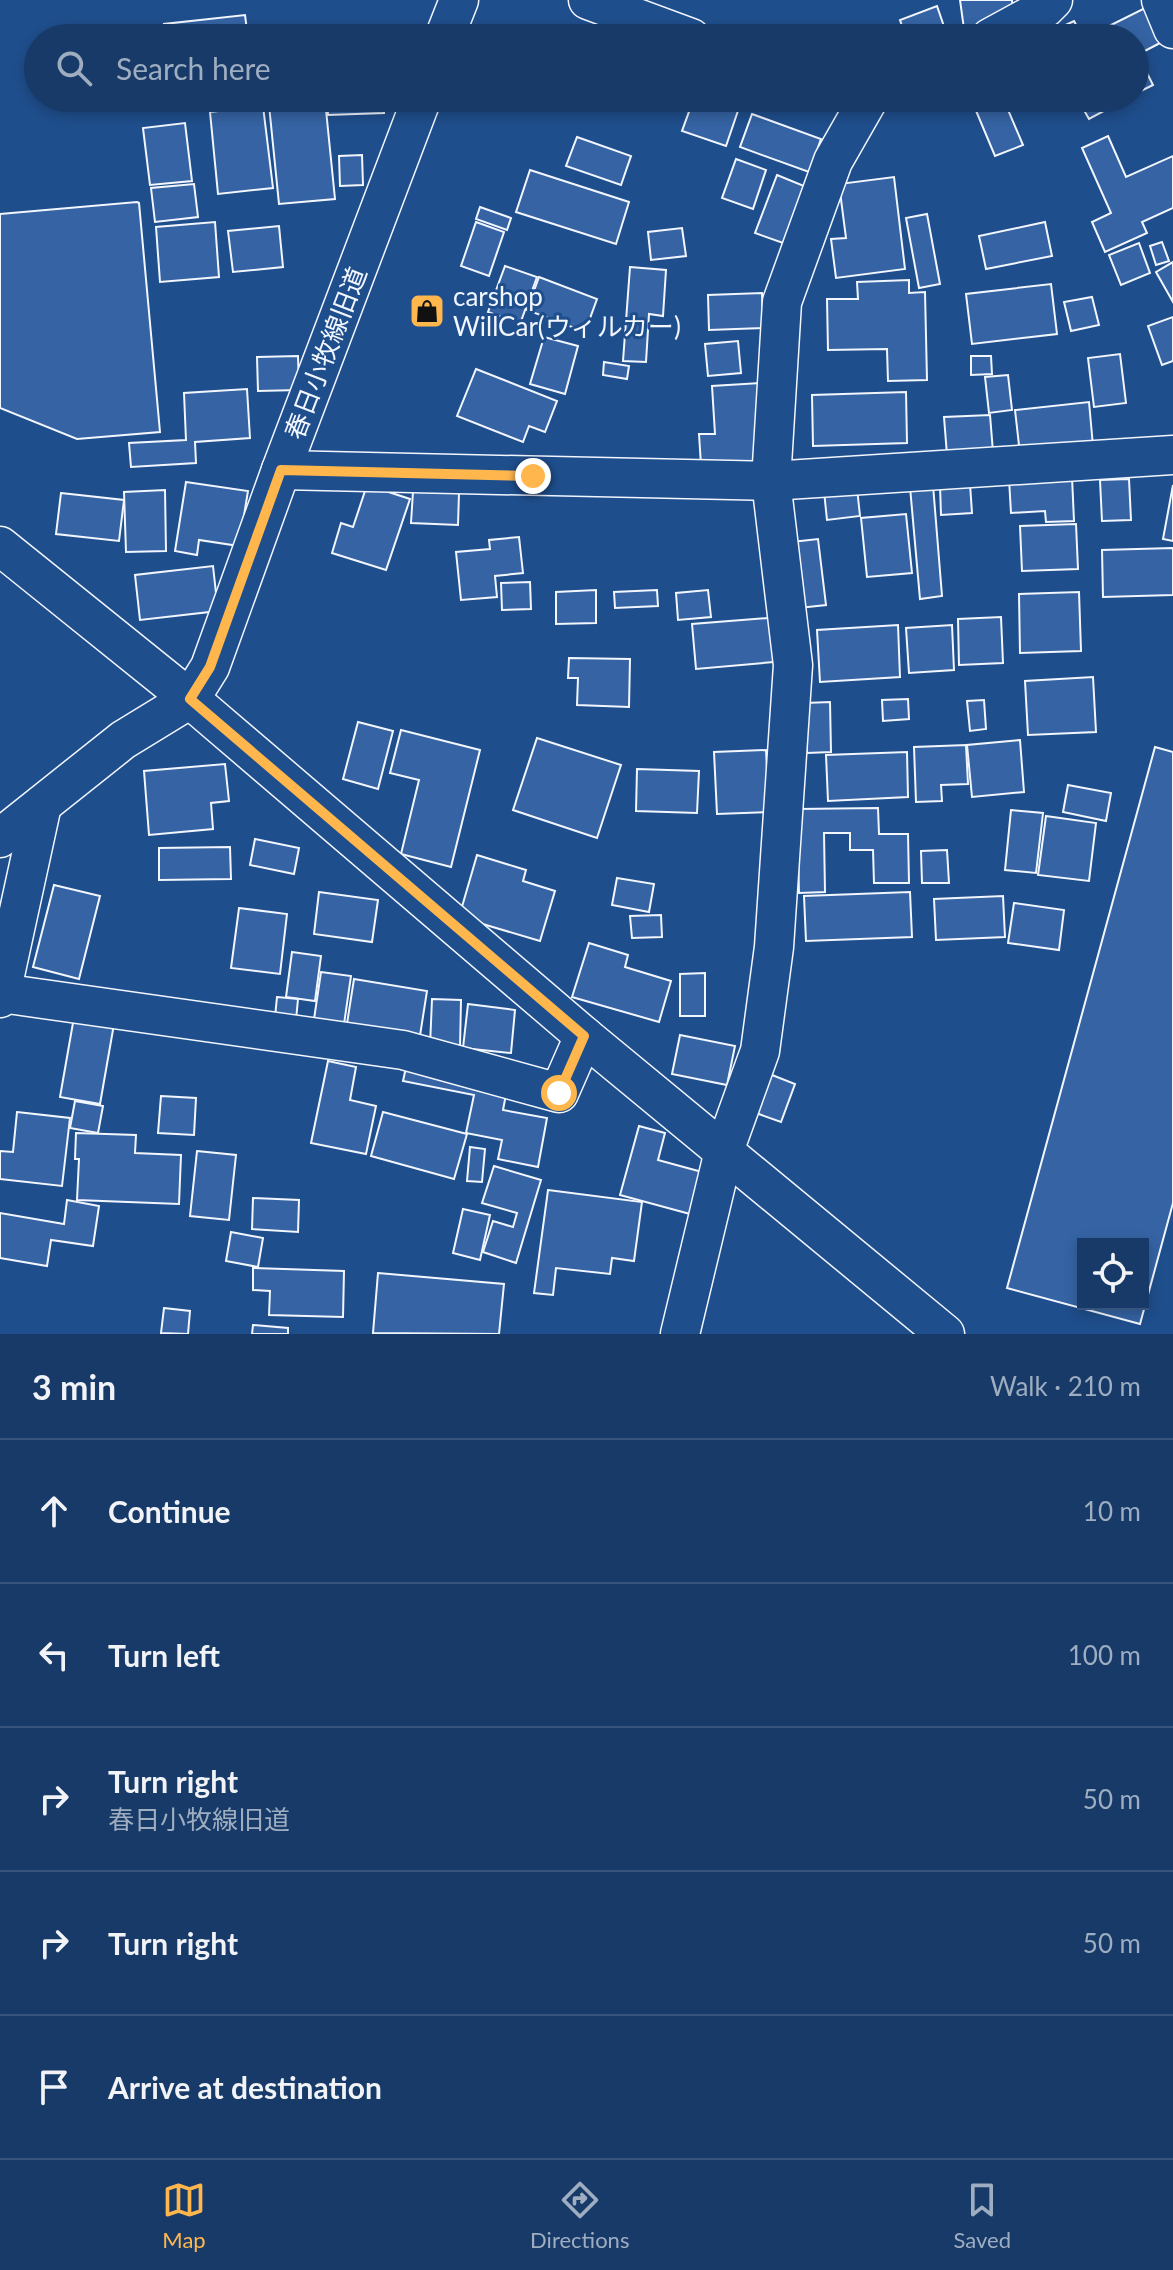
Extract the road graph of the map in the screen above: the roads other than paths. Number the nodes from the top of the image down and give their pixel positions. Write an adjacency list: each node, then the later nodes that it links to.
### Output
1 (459, 0): 5 (street)
2 (588, 0): 6 (street)
3 (1053, 0): 7 (street)
4 (1161, 0): 8 (street)
5 (450, 24)
6 (653, 24)
7 (1016, 24)
8 (1173, 29)
9 (417, 112): 12 (street, 春日小牧線旧道)
10 (861, 112): 13 (street)
11 (1173, 455): 13 (street)
12 (281, 470): 13 (street); 15 (street, 春日小牧線旧道)
13 (771, 481): 20 (street)
14 (0, 546): 15 (street)
15 (190, 699): 16 (street, 春日小牧線旧道); 19 (street)
16 (42, 805): 17 (street, 春日小牧線旧道); 18 (street)
17 (0, 838)
18 (0, 996): 19 (street)
19 (584, 1036): 20 (street)
20 (724, 1151): 21 (street); 22 (street)
21 (680, 1334)
22 (945, 1334)

